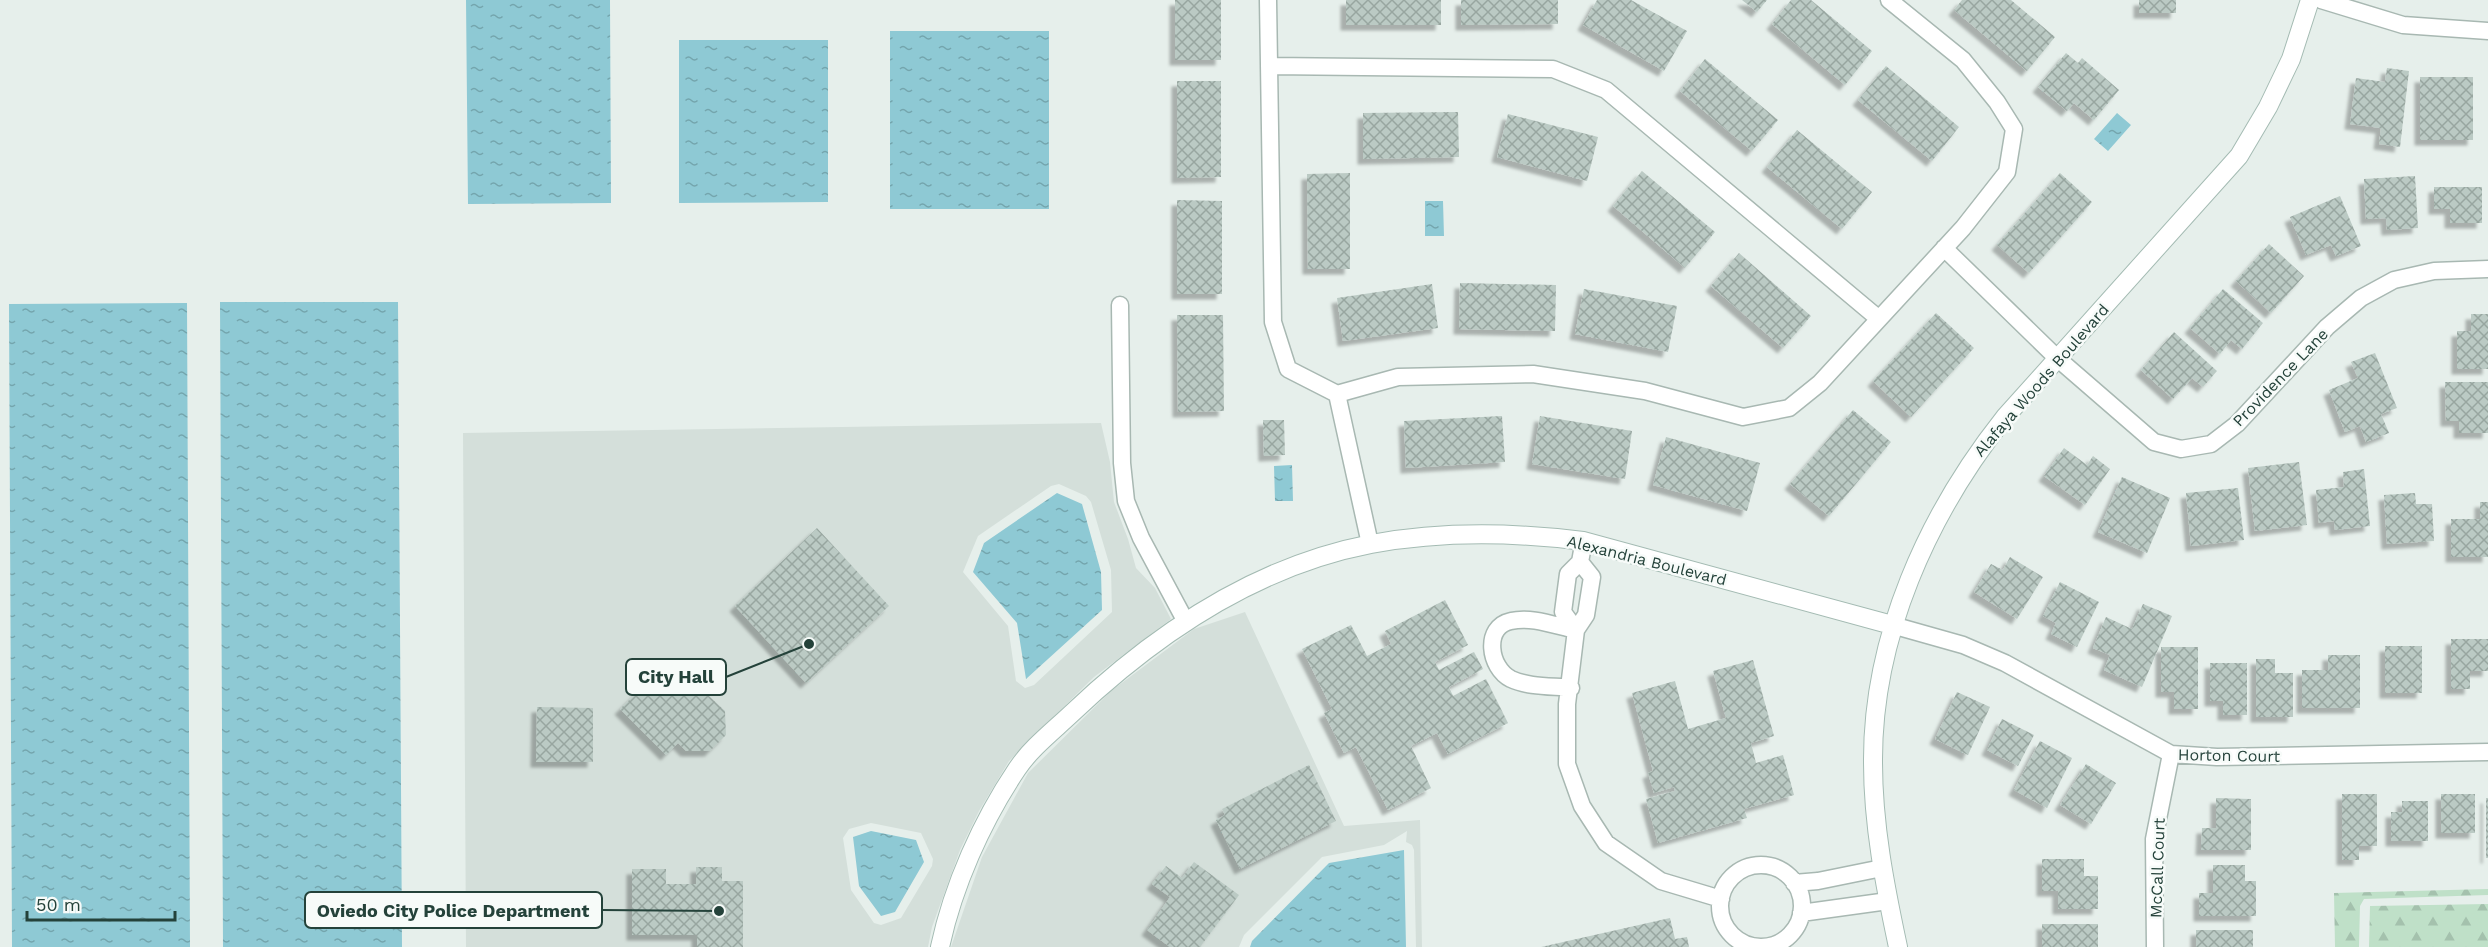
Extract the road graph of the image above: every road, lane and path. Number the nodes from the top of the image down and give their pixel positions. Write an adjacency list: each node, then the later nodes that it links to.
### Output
1 (1268, 0): 6 (street)
2 (1889, 0): 7 (street)
3 (2310, 0): 11 (street, Alafaya Woods Boulevard)
4 (2321, 0): 5 (street)
5 (2488, 31)
6 (1269, 66): 10 (street); 12 (street)
7 (1944, 248): 10 (street); 11 (street, Providence Lane)
8 (2488, 269): 11 (street, Providence Lane)
9 (1120, 305): 16 (street)
10 (1879, 319): 12 (street)
11 (2057, 358): 17 (street, Alafaya Woods Boulevard)
12 (1337, 394): 14 (street)
13 (1583, 541): 14 (street, Alexandria Boulevard); 15 (street); 17 (street, Alexandria Boulevard)
14 (1370, 544): 16 (street, Alexandria Boulevard)
15 (1580, 562): 18 (street); 18 (street)
16 (1186, 622): 27 (street, Alexandria Boulevard)
17 (1892, 625): 21 (street, Horton Court); 22 (street, Alafaya Woods Boulevard)
18 (1576, 630): 19 (street); 19 (street)
19 (1571, 688): 24 (street)
20 (2488, 752): 21 (street, Horton Court)
21 (2171, 754): 29 (street, McCall Court)
22 (1882, 868): 23 (street); 25 (street, Alafaya Woods Boulevard)
23 (1794, 883): 24 (street); 26 (street)
24 (1721, 899): 26 (street)
25 (1888, 901): 26 (street); 28 (street, Alafaya Woods Boulevard)
26 (1801, 914)
27 (940, 947)
28 (1898, 947)
29 (2155, 947)

